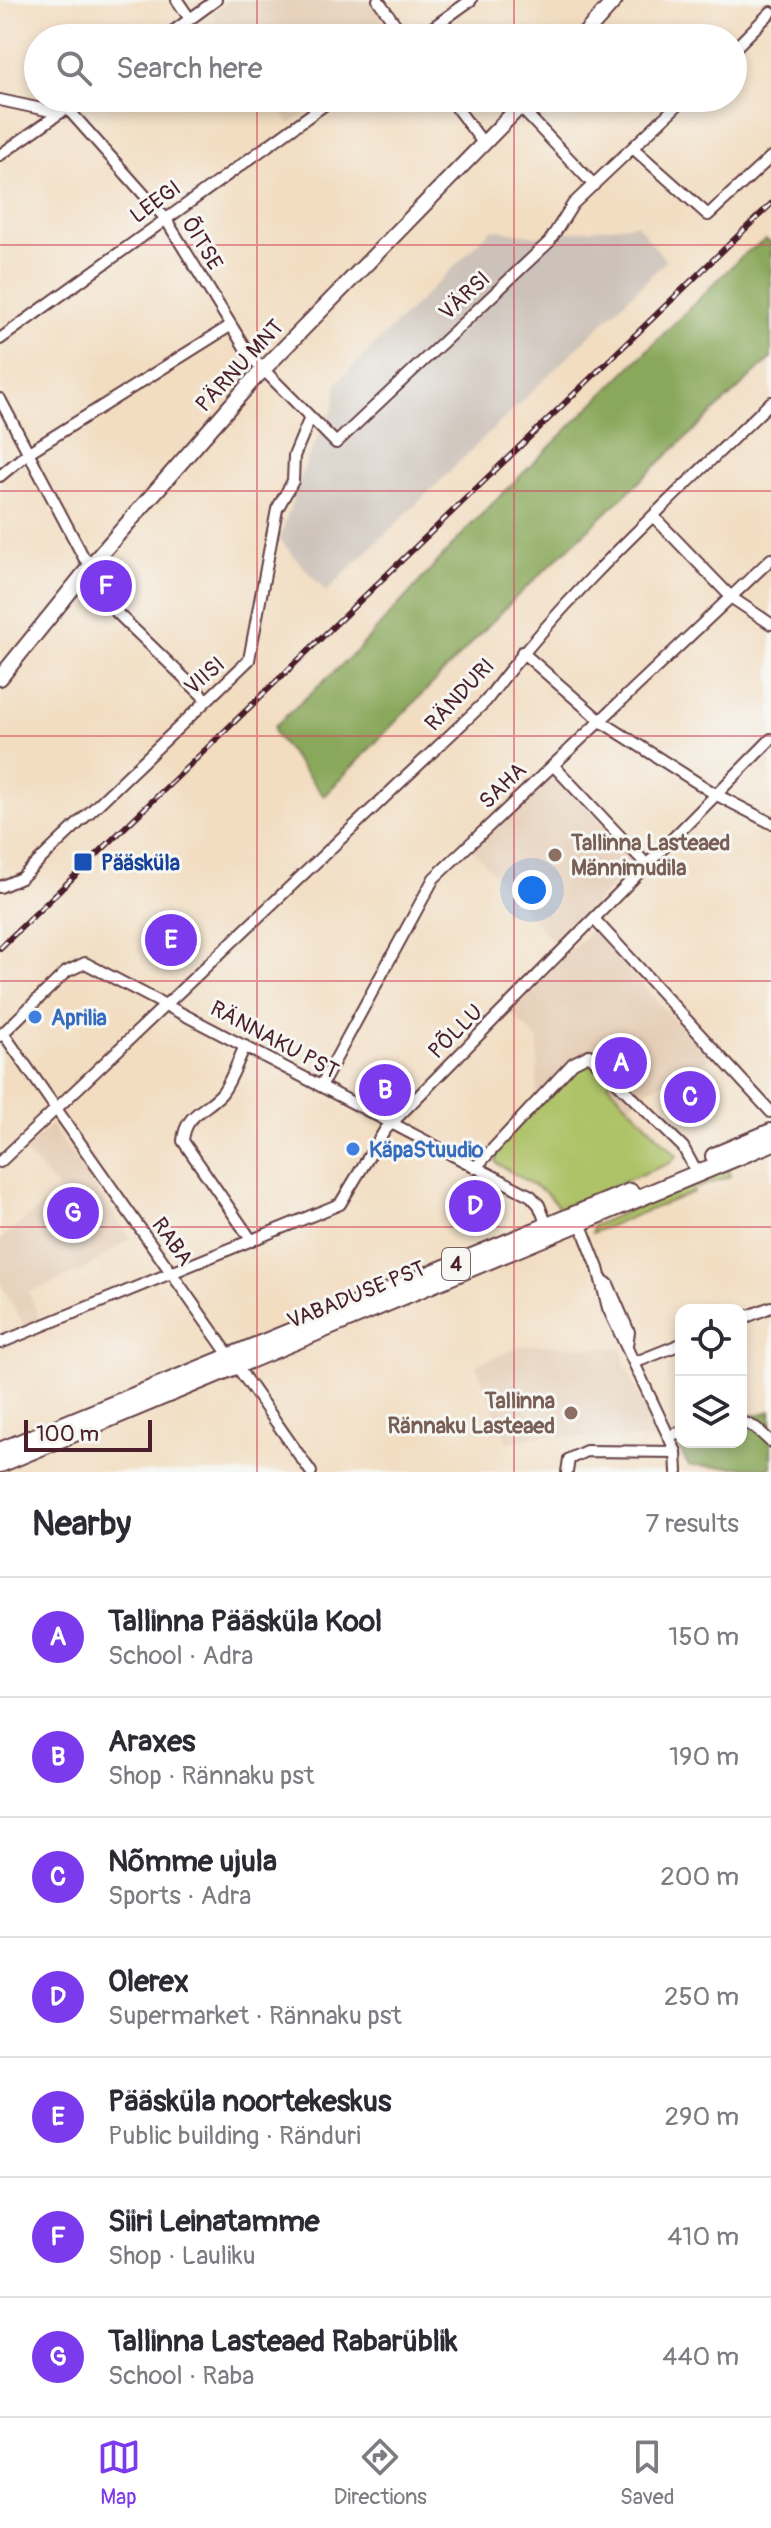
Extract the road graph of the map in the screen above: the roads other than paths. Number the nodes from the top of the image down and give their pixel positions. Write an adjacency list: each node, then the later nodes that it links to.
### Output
1 (177, 0): 7 (street)
2 (216, 0): 7 (street)
3 (378, 0): 9 (street)
4 (471, 0): 10 (street)
5 (615, 0): 11 (main road)
6 (771, 12): 12 (street)
7 (190, 19): 8 (street)
8 (183, 24)
9 (395, 24)
10 (438, 24)
11 (594, 24)
12 (747, 36)
13 (0, 100): 14 (street)
14 (24, 104)
15 (63, 112): 24 (street)
16 (65, 112): 27 (street, ÕITSE)
17 (314, 112): 27 (street, LEEGI)
18 (460, 112): 22 (street)
19 (514, 112): 22 (main road, PÄRNU MNT)
20 (532, 112): 26 (street)
21 (671, 112): 23 (street, VÄRSI)
22 (484, 144): 30 (main road, PÄRNU MNT)
23 (634, 149): 25 (street); 26 (street, VÄRSI)
24 (0, 155)
25 (771, 157)
26 (594, 185): 33 (street, VÄRSI)
27 (165, 218): 28 (street, ÕITSE); 29 (street, LEEGI)
28 (230, 326): 30 (street, ÕITSE); 34 (street)
29 (0, 339)
30 (262, 370): 33 (street, VÄRSI); 38 (main road, PÄRNU MNT)
31 (0, 399): 34 (street)
32 (771, 402): 36 (street, RÄNDURI)
33 (309, 420): 44 (street, VIISI)
34 (29, 452): 35 (street); 38 (street)
35 (0, 476)
36 (654, 517): 40 (street); 42 (street, RÄNDURI)
37 (771, 559): 40 (street, SAHA)
38 (92, 564): 39 (main road, PÄRNU MNT)
39 (81, 578): 43 (main road, PÄRNU MNT); 44 (street)
40 (732, 598): 41 (street); 45 (street, SAHA)
41 (771, 624)
42 (522, 652): 45 (street); 53 (street, RÄNDURI)
43 (0, 678)
44 (206, 699): 51 (street, VIISI)
45 (602, 722): 47 (street, SAHA); 48 (street)
46 (771, 739): 48 (street, PÕLLU)
47 (553, 765): 50 (street); 56 (street, SAHA)
48 (715, 794): 49 (street); 50 (street, PÕLLU)
49 (771, 823)
50 (648, 866): 52 (street, PÕLLU)
51 (0, 887)
52 (594, 919): 58 (street); 59 (street, PÕLLU)
53 (167, 1004): 54 (street, RÄNNAKU PST); 55 (street, RÄNNAKU PST); 57 (street)
54 (2, 1034): 57 (street, RABA)
55 (245, 1046): 56 (street, RÄNNAKU PST); 67 (street)
56 (321, 1086): 59 (street, RÄNNAKU PST)
57 (54, 1110): 62 (street); 68 (street, RABA)
58 (771, 1112)
59 (392, 1123): 63 (street, RÄNNAKU PST); 67 (street, PÕLLU)
60 (771, 1132): 64 (highway, VABADUSE PST / 4)
61 (771, 1143): 64 (highway, VABADUSE PST / 4)
62 (0, 1162)
63 (475, 1168): 64 (street); 66 (street, RÄNNAKU PST)
64 (695, 1170): 65 (highway, VABADUSE PST / 4)
65 (579, 1220): 66 (highway, VABADUSE PST / 4); 74 (street)
66 (550, 1232): 73 (highway, VABADUSE PST / 4)
67 (252, 1241): 68 (street, PÕLLU)
68 (171, 1274): 71 (street, PÕLLU); 73 (street, RABA)
69 (771, 1307): 70 (street)
70 (747, 1317)
71 (0, 1343)
72 (675, 1346): 74 (street)
73 (235, 1361): 79 (highway, VABADUSE PST / 4); 81 (highway, VABADUSE PST / 4); 82 (street, RABA)
74 (636, 1362): 77 (street)
75 (747, 1424): 78 (street)
76 (675, 1434): 77 (street)
77 (669, 1436): 80 (street)
78 (771, 1442)
79 (0, 1451)
80 (676, 1452): 83 (street); 84 (street)
81 (0, 1464)
82 (311, 1472)
83 (567, 1472)
84 (677, 1472)

